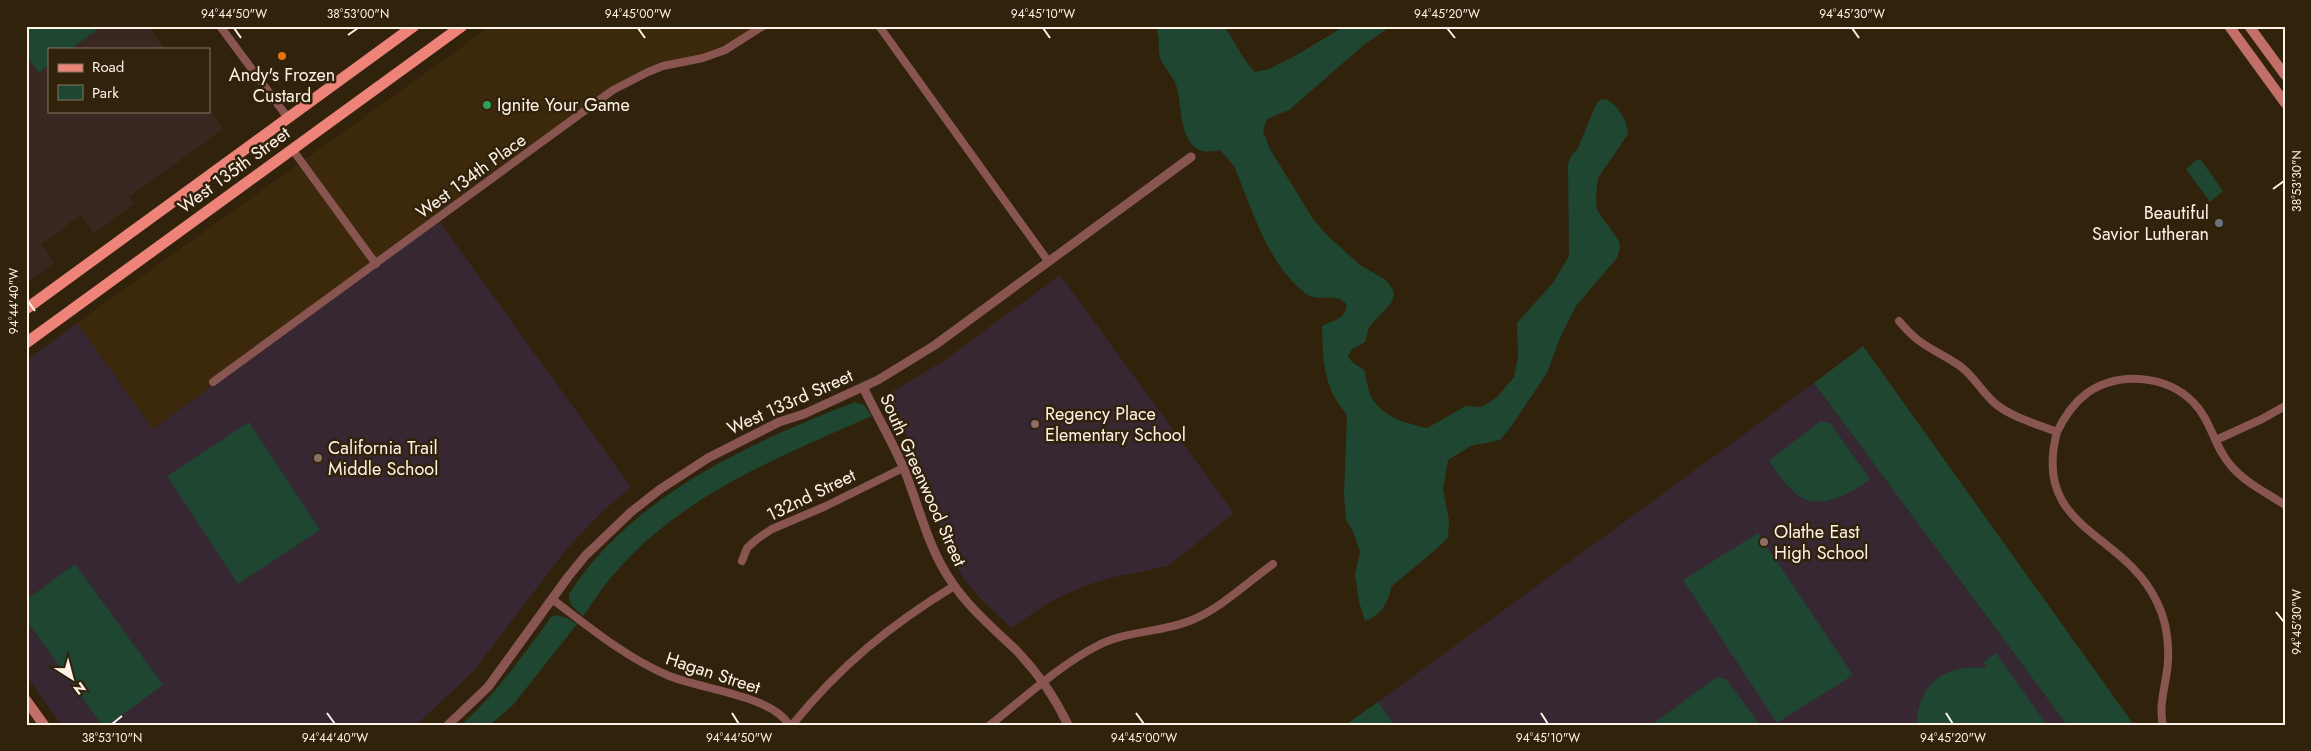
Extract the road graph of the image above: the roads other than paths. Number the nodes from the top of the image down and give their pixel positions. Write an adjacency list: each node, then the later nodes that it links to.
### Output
1 (220, 26): 10 (street)
2 (414, 26): 10 (main road, West 135th Street)
3 (462, 26): 11 (main road, West 135th Street)
4 (763, 26): 14 (street, West 134th Place)
5 (879, 26): 13 (street)
6 (2229, 26): 9 (main road)
7 (2249, 26): 8 (main road)
8 (2285, 75)
9 (2285, 103)
10 (288, 118): 15 (main road, West 135th Street)
11 (292, 150): 14 (street); 17 (main road, West 135th Street)
12 (1191, 157): 13 (street, West 133rd Street)
13 (1048, 261): 19 (street, West 133rd Street)
14 (376, 264): 18 (street, West 134th Place)
15 (26, 309)
16 (1899, 321): 21 (street)
17 (26, 343)
18 (213, 382)
19 (863, 387): 23 (street, South Greenwood Street); 28 (street, West 133rd Street)
20 (2285, 406): 22 (street)
21 (2057, 432): 22 (street); 36 (street)
22 (2216, 440): 24 (street)
23 (903, 468): 25 (street, 132nd Street); 27 (street, South Greenwood Street)
24 (2285, 505)
25 (742, 561)
26 (1273, 564): 29 (street)
27 (954, 586): 29 (street, South Greenwood Street); 33 (street)
28 (552, 600): 32 (street, West 133rd Street); 33 (street, Hagan Street)
29 (1043, 683): 34 (street); 35 (street, South Greenwood Street)
30 (26, 700): 31 (main road)
31 (44, 725)
32 (448, 725)
33 (791, 725)
34 (990, 725)
35 (1068, 725)
36 (2162, 725)

